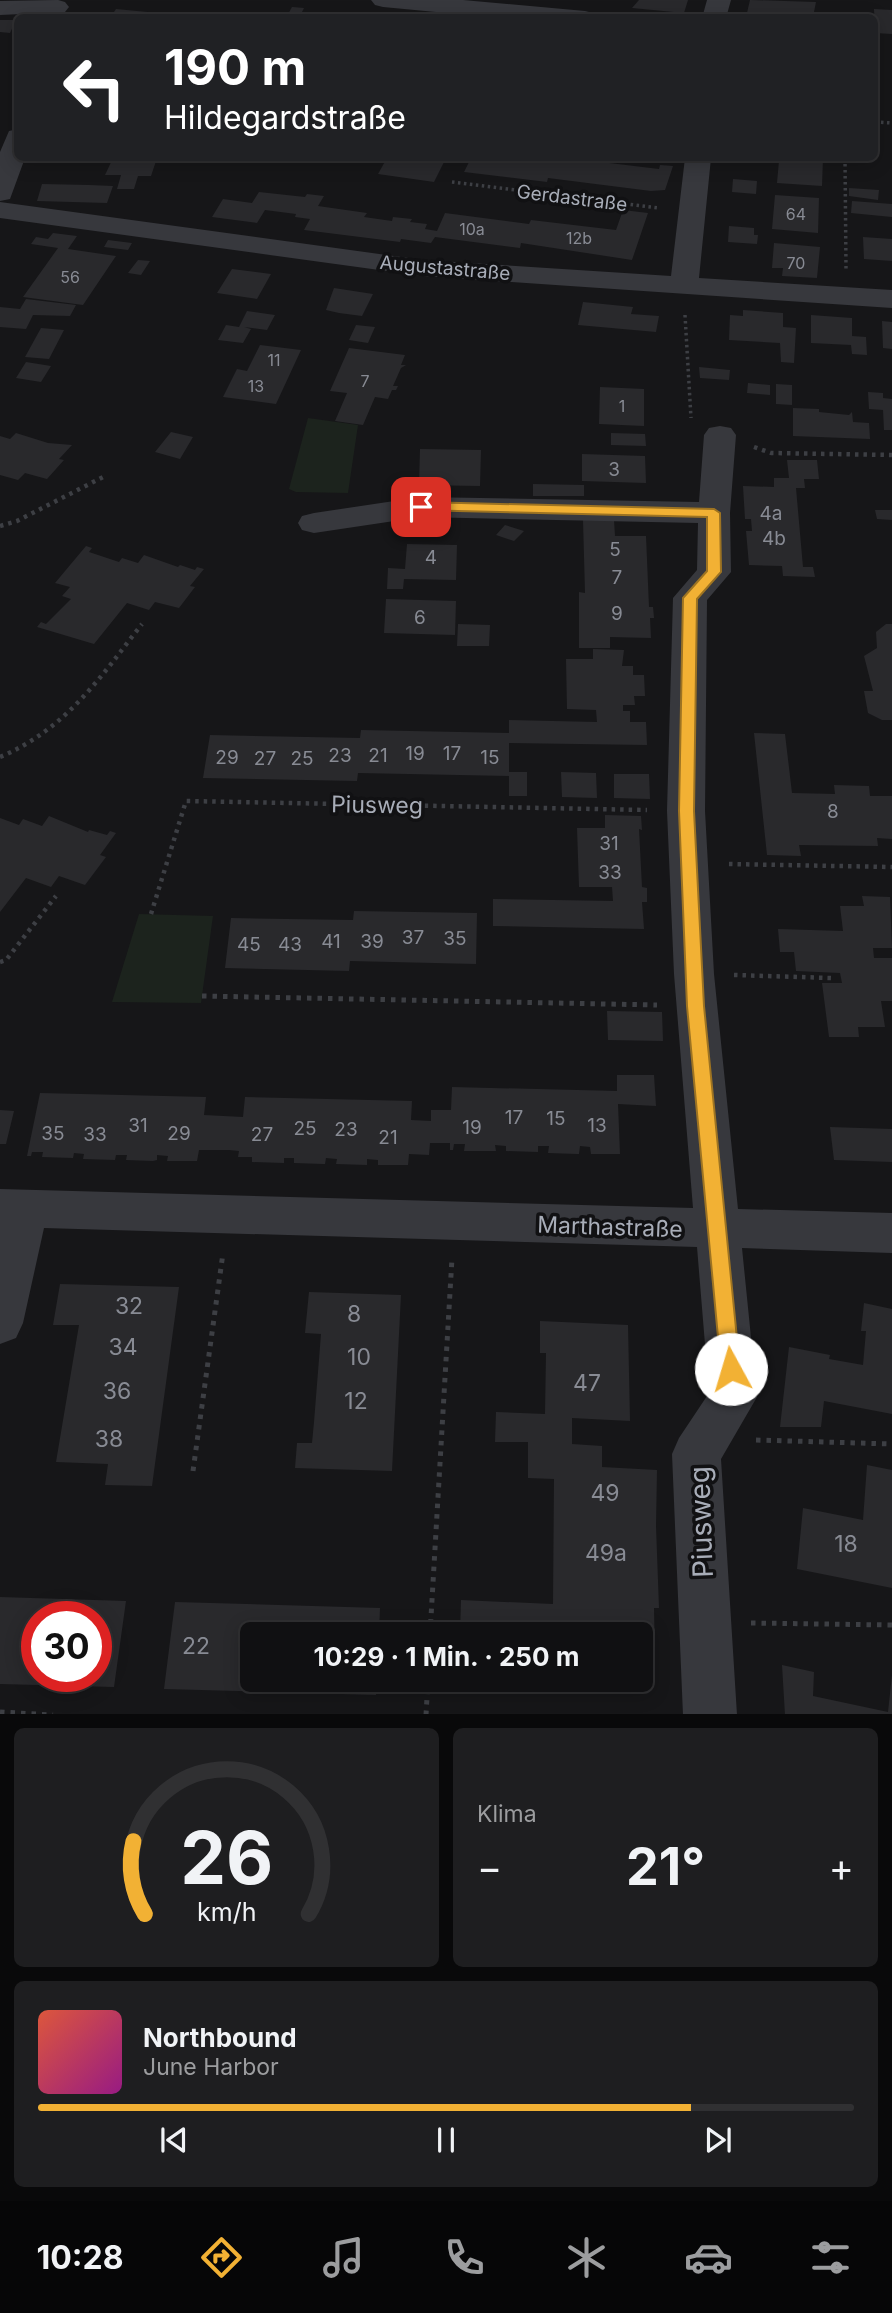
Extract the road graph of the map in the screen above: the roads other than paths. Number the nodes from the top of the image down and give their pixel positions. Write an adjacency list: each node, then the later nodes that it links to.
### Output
1 (392, 7): 4 (street)
2 (0, 8): 3 (street)
3 (57, 8)
4 (515, 14)
5 (14, 150): 7 (street)
6 (698, 161): 9 (street)
7 (0, 193)
8 (0, 210): 9 (street, Augustastraße)
9 (684, 285): 10 (street, Augustastraße)
10 (892, 299)
11 (720, 435): 12 (street, Piusweg)
12 (714, 513): 13 (street); 15 (street, Piusweg)
13 (314, 523)
14 (13, 1209): 15 (street, Marthastraße); 17 (street, Marthastraße)
15 (716, 1230): 16 (street, Marthastraße); 18 (street, Piusweg)
16 (892, 1233)
17 (0, 1323)
18 (710, 1714)

